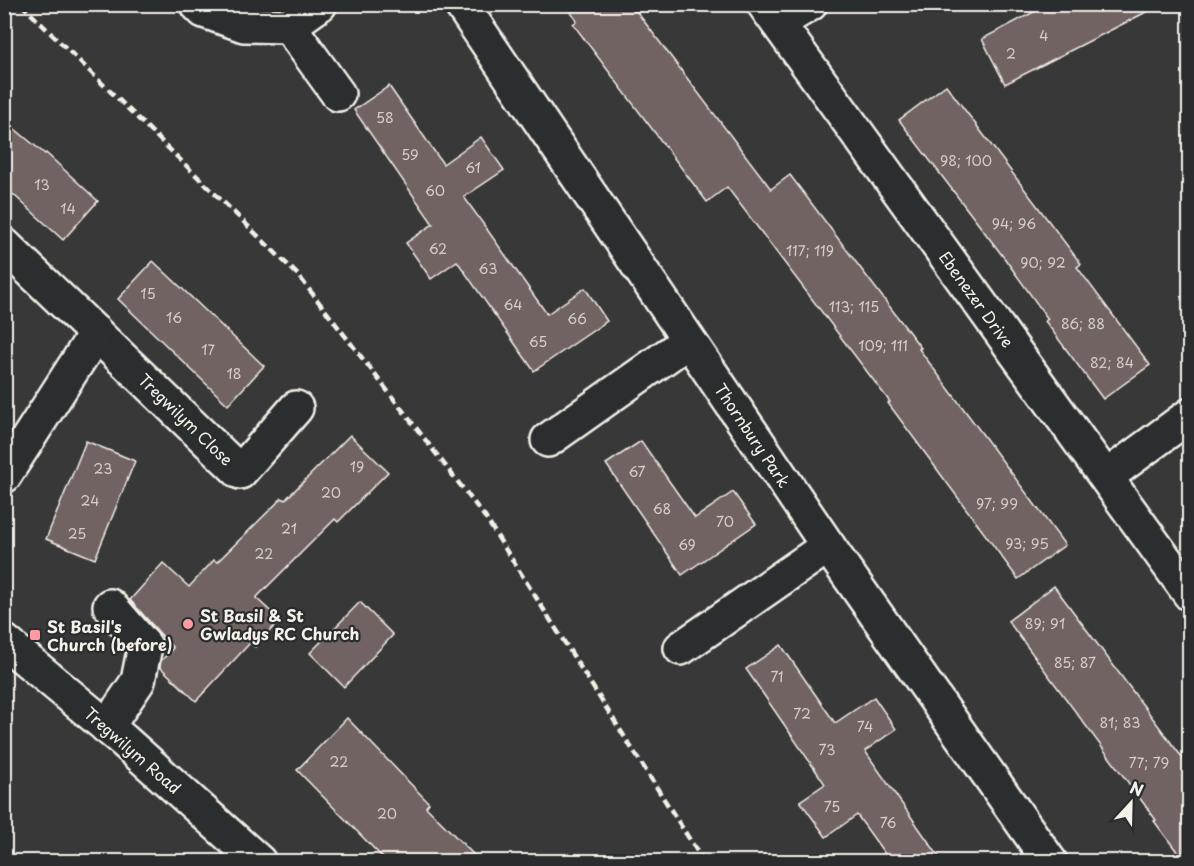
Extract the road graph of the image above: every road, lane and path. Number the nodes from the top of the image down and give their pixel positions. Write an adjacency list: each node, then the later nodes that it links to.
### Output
1 (197, 4): 6 (street)
2 (320, 4): 6 (street)
3 (461, 4): 10 (street, Thornbury Park)
4 (810, 4): 5 (street)
5 (771, 14): 15 (street, Ebenezer Drive)
6 (289, 26): 7 (street)
7 (338, 94)
8 (4, 245): 9 (street)
9 (96, 333): 11 (street, Tregwilym Close); 14 (street)
10 (688, 341): 13 (street); 16 (street, Thornbury Park)
11 (296, 408)
12 (1190, 414): 15 (street)
13 (548, 440)
14 (4, 476)
15 (1106, 477): 17 (street, Ebenezer Drive)
16 (828, 546): 20 (street); 23 (street, Thornbury Park)
17 (1190, 594)
18 (110, 606): 21 (street)
19 (4, 641): 21 (street, Tregwilym Road)
20 (681, 648)
21 (107, 727): 22 (street, Tregwilym Road)
22 (259, 861)
23 (1050, 861)

